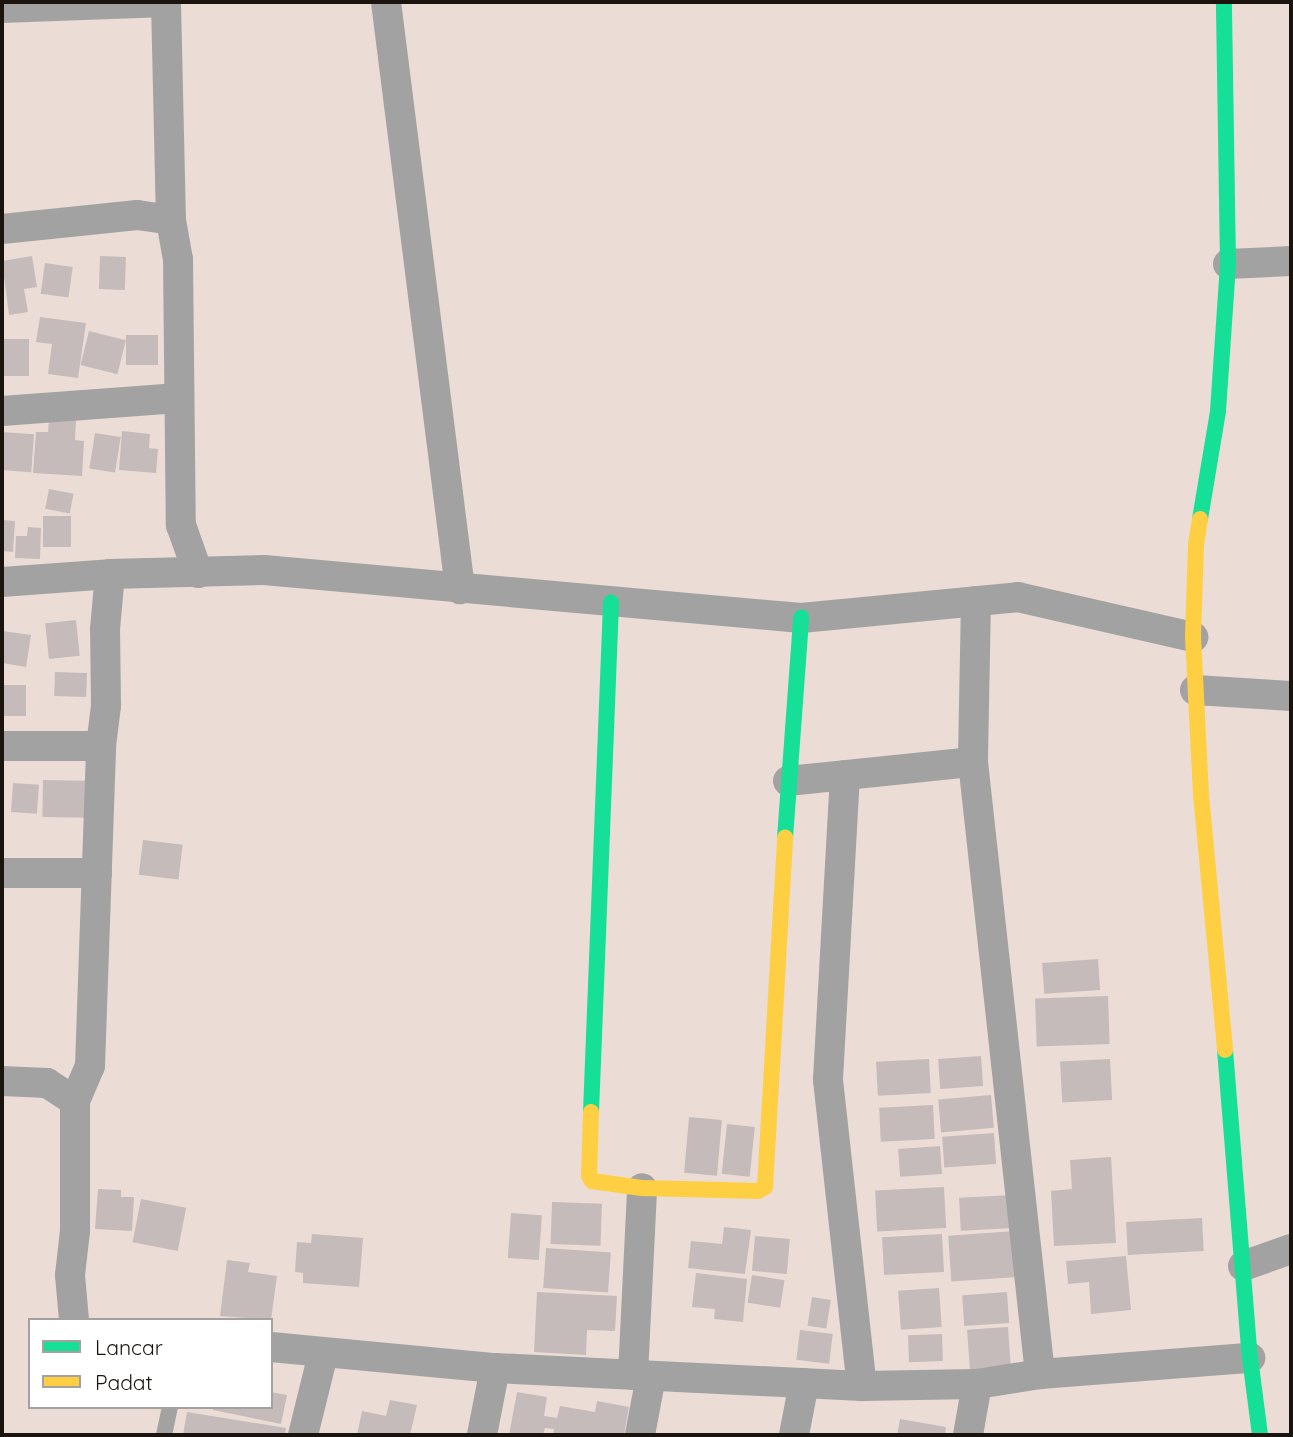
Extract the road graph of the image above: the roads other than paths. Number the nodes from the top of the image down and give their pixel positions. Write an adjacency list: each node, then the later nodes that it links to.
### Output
1 (166, 2): 4 (street); 5 (street)
2 (386, 2): 14 (street)
3 (1224, 2): 8 (street)
4 (2, 8)
5 (171, 220): 6 (street); 9 (street)
6 (2, 229)
7 (1291, 261): 8 (street)
8 (1228, 264): 18 (street)
9 (179, 398): 10 (street); 11 (street)
10 (2, 411)
11 (198, 573): 12 (street); 14 (street)
12 (110, 574): 13 (street); 22 (street)
13 (2, 582)
14 (460, 589): 16 (street)
15 (976, 601): 17 (street); 18 (street); 23 (street)
16 (611, 602): 17 (street); 30 (street)
17 (801, 618): 25 (street)
18 (1193, 637): 19 (street)
19 (1195, 690): 20 (street); 32 (street)
20 (1291, 696)
21 (2, 746): 22 (street)
22 (101, 746): 27 (street)
23 (973, 762): 24 (street); 38 (street)
24 (845, 775): 25 (street); 42 (street)
25 (788, 781): 30 (street)
26 (2, 873): 27 (street)
27 (97, 873): 29 (street)
28 (2, 1081): 29 (street)
29 (75, 1101): 33 (street)
30 (642, 1188): 39 (street)
31 (1291, 1249): 32 (street)
32 (1243, 1266): 36 (street)
33 (74, 1318)
34 (273, 1347): 35 (street)
35 (323, 1354): 37 (street); 45 (street)
36 (1250, 1358): 38 (street); 50 (street)
37 (495, 1368): 39 (street); 46 (street)
38 (1040, 1374): 41 (street)
39 (642, 1375): 40 (street); 47 (street)
40 (804, 1383): 42 (street); 48 (street)
41 (977, 1384): 42 (street); 49 (street)
42 (862, 1386)
43 (170, 1409): 44 (lane)
44 (164, 1435)
45 (303, 1435)
46 (482, 1435)
47 (640, 1435)
48 (794, 1435)
49 (968, 1435)
50 (1260, 1435)

